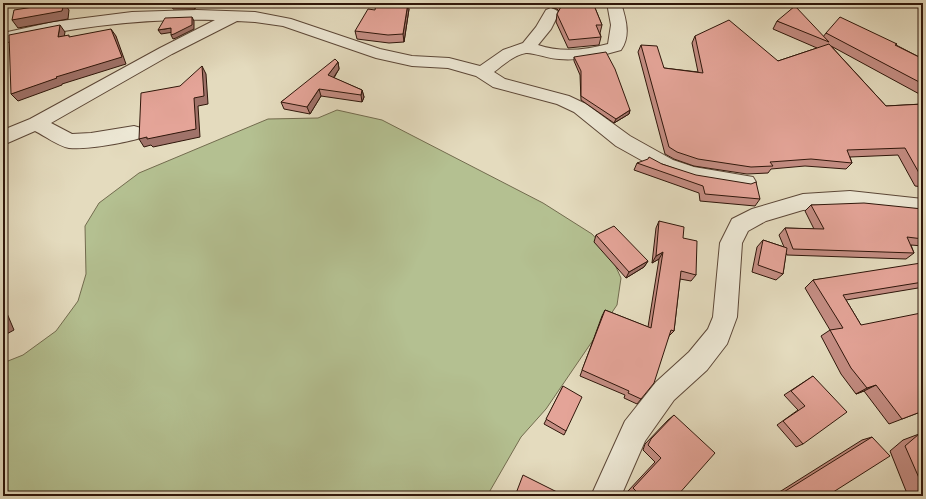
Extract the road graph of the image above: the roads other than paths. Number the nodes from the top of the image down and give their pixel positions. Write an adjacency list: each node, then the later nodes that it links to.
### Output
1 (614, 3): 6 (street)
2 (136, 10): 4 (street); 5 (street)
3 (551, 13): 6 (street)
4 (234, 16): 7 (street); 8 (street)
5 (3, 38)
6 (526, 47): 7 (street)
7 (482, 72): 11 (street)
8 (36, 123): 9 (street); 10 (street)
9 (134, 133)
10 (3, 138)
11 (746, 182)
12 (923, 207): 13 (street)
13 (606, 496)

